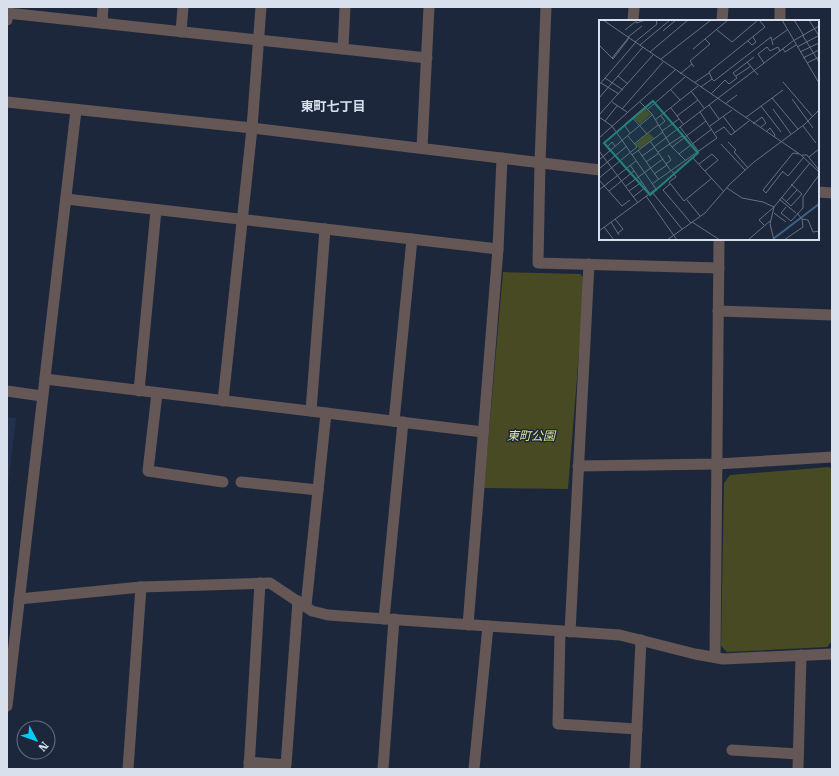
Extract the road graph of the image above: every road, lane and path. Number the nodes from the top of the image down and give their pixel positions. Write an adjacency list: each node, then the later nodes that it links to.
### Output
1 (8, 7): 11 (street)
2 (103, 7): 16 (street)
3 (183, 7): 17 (street)
4 (261, 7): 18 (street)
5 (345, 7): 19 (street)
6 (429, 7): 20 (street)
7 (546, 7): 26 (street)
8 (634, 7): 13 (street)
9 (723, 7): 14 (street)
10 (780, 7): 15 (street)
11 (8, 13): 12 (street); 16 (street)
12 (7, 20)
13 (633, 20)
14 (722, 20)
15 (780, 20)
16 (102, 23): 17 (street)
17 (181, 32): 18 (street)
18 (258, 40): 19 (street); 23 (street)
19 (343, 49): 20 (street)
20 (427, 58): 24 (street)
21 (7, 102): 22 (street)
22 (76, 110): 23 (street); 30 (street)
23 (252, 128): 24 (street); 32 (street)
24 (422, 148): 25 (street)
25 (502, 158): 26 (street); 36 (street)
26 (540, 162): 27 (street); 37 (street)
27 (599, 170)
28 (819, 192): 29 (street)
29 (832, 193)
30 (66, 199): 31 (street); 41 (street)
31 (156, 210): 32 (street); 42 (street)
32 (242, 219): 33 (street); 46 (street)
33 (325, 229): 34 (street); 47 (street)
34 (412, 239): 36 (street); 49 (street)
35 (719, 240): 38 (street)
36 (498, 249): 50 (street)
37 (589, 264): 38 (street); 53 (street)
38 (719, 268): 39 (street)
39 (718, 311): 40 (street); 52 (street)
40 (832, 315)
41 (45, 380): 42 (street); 45 (street)
42 (138, 391): 44 (street)
43 (7, 392): 45 (street)
44 (157, 393): 46 (street); 54 (street)
45 (42, 396): 59 (street)
46 (223, 401): 47 (street)
47 (311, 412): 48 (street)
48 (326, 413): 49 (street); 56 (street)
49 (399, 422): 50 (street); 61 (street)
50 (484, 432): 62 (street)
51 (832, 457): 52 (street)
52 (717, 464): 53 (street); 68 (street)
53 (578, 466): 64 (street)
54 (223, 482)
55 (241, 482): 56 (street)
56 (318, 490): 60 (street)
57 (260, 583): 58 (street); 60 (street); 74 (street)
58 (141, 587): 59 (street); 75 (street)
59 (19, 599): 69 (street)
60 (302, 604): 61 (street); 74 (street)
61 (389, 619): 62 (street); 76 (street)
62 (468, 625): 63 (street)
63 (488, 626): 64 (street); 77 (street)
64 (565, 631): 65 (street); 71 (street)
65 (641, 640): 68 (street); 71 (street)
66 (832, 654): 67 (street)
67 (801, 655): 68 (street); 73 (street)
68 (715, 657)
69 (7, 694): 70 (street)
70 (7, 706)
71 (637, 729): 78 (street)
72 (732, 750): 73 (street)
73 (798, 754): 79 (street)
74 (249, 765)
75 (128, 769)
76 (383, 769)
77 (474, 769)
78 (635, 769)
79 (798, 769)

